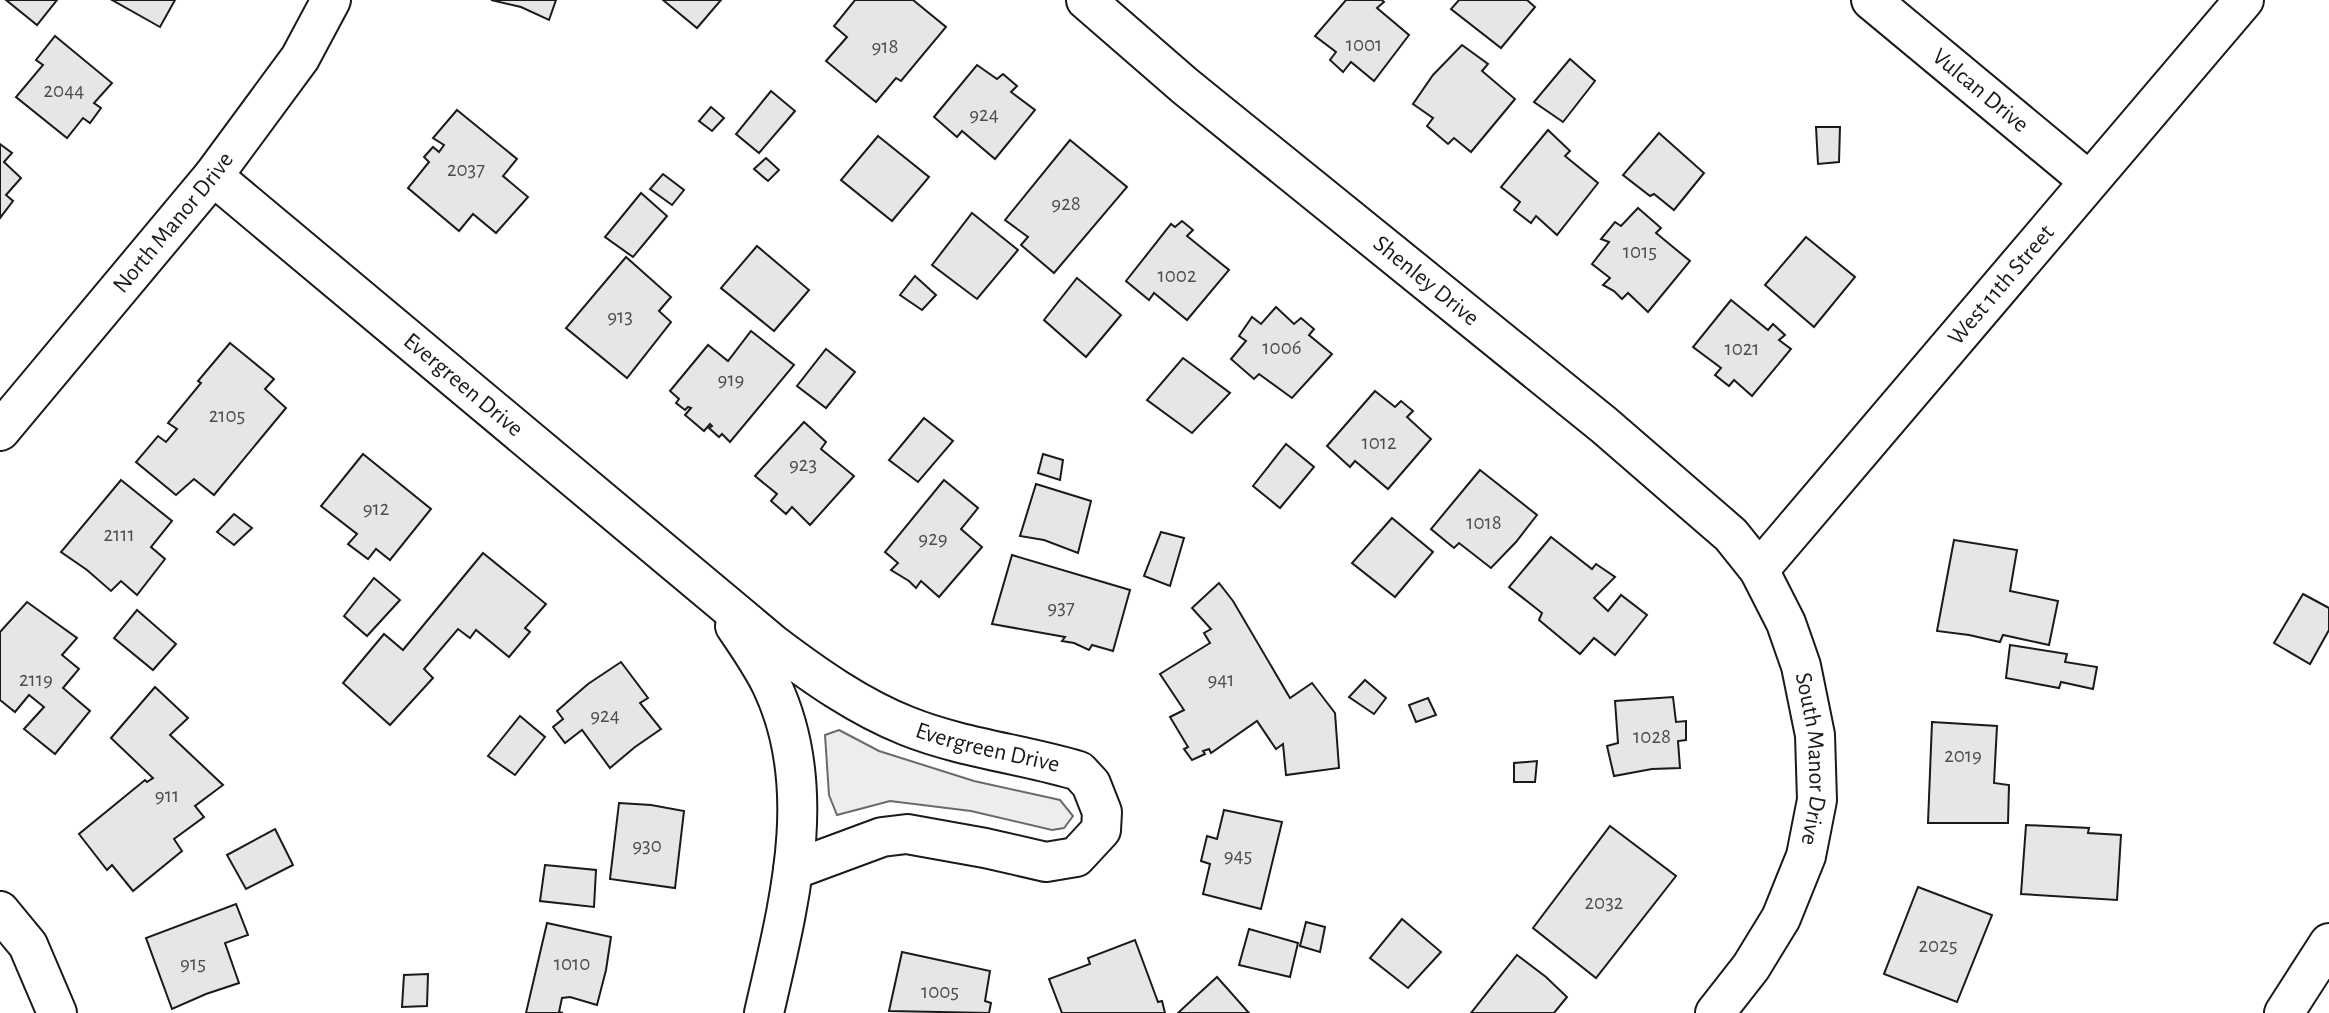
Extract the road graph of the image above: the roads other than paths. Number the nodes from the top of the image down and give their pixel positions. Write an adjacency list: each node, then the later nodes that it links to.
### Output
1 (331, 0): 5 (street, North Manor Drive)
2 (1086, 0): 8 (street, Shenley Drive)
3 (1871, 0): 6 (street, Vulcan Drive)
4 (2244, 0): 6 (street, West 11th Street)
5 (213, 176): 7 (street, North Manor Drive); 9 (street, Evergreen Drive)
6 (2089, 181): 8 (street, West 11th Street)
7 (0, 431)
8 (1759, 569): 15 (street, South Manor Drive)
9 (712, 593): 10 (street, Evergreen Drive); 10 (street, Evergreen Drive)
10 (793, 870): 14 (street, Evergreen Drive)
11 (0, 911): 13 (street)
12 (2329, 943): 16 (street)
13 (57, 1013)
14 (764, 1013)
15 (1715, 1013)
16 (2284, 1013)

